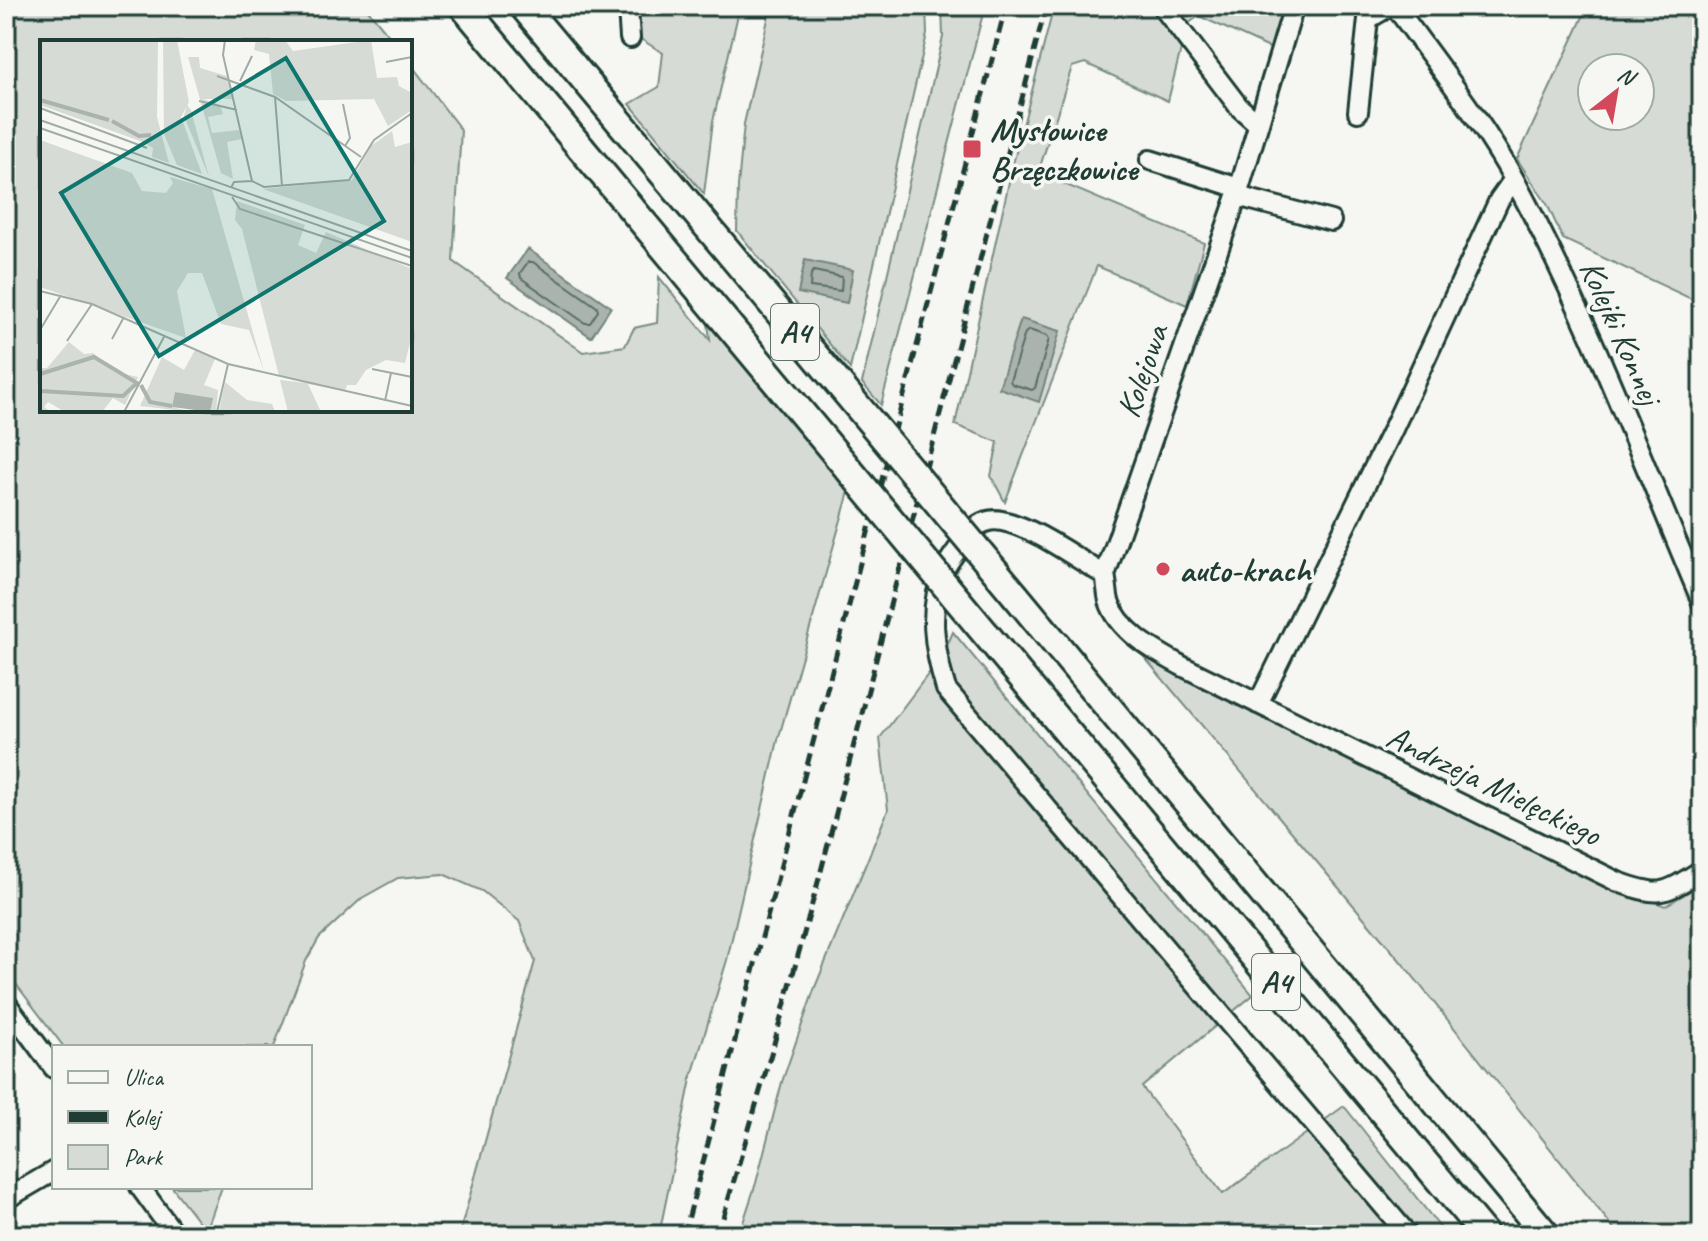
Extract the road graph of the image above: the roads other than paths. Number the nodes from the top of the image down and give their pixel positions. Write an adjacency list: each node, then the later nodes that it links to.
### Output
1 (463, 6): 25 (highway, A4, bridge)
2 (523, 6): 26 (highway, A4, bridge)
3 (625, 6): 7 (street)
4 (1162, 6): 9 (street)
5 (1294, 6): 9 (street, Kolejowa)
6 (1392, 6): 8 (street, Kolejki Konnej); 11 (street, Kolejki Konnej)
7 (630, 38)
8 (1358, 112)
9 (1258, 124): 12 (street, Kolejowa)
10 (1150, 160): 12 (street)
11 (1514, 179): 15 (street, Kolejki Konnej); 16 (street)
12 (1238, 192): 13 (street); 14 (street, Kolejowa)
13 (1331, 221)
14 (1105, 575): 16 (street, Andrzeja Mielęckiego); 24 (street)
15 (1702, 602)
16 (1258, 704): 17 (street, Andrzeja Mielęckiego)
17 (1702, 870)
18 (6, 1003): 19 (street)
19 (52, 1065)
20 (52, 1172): 22 (street)
21 (141, 1189): 23 (street)
22 (6, 1199)
23 (175, 1235)
24 (1408, 1235)
25 (1485, 1235)
26 (1546, 1235)

